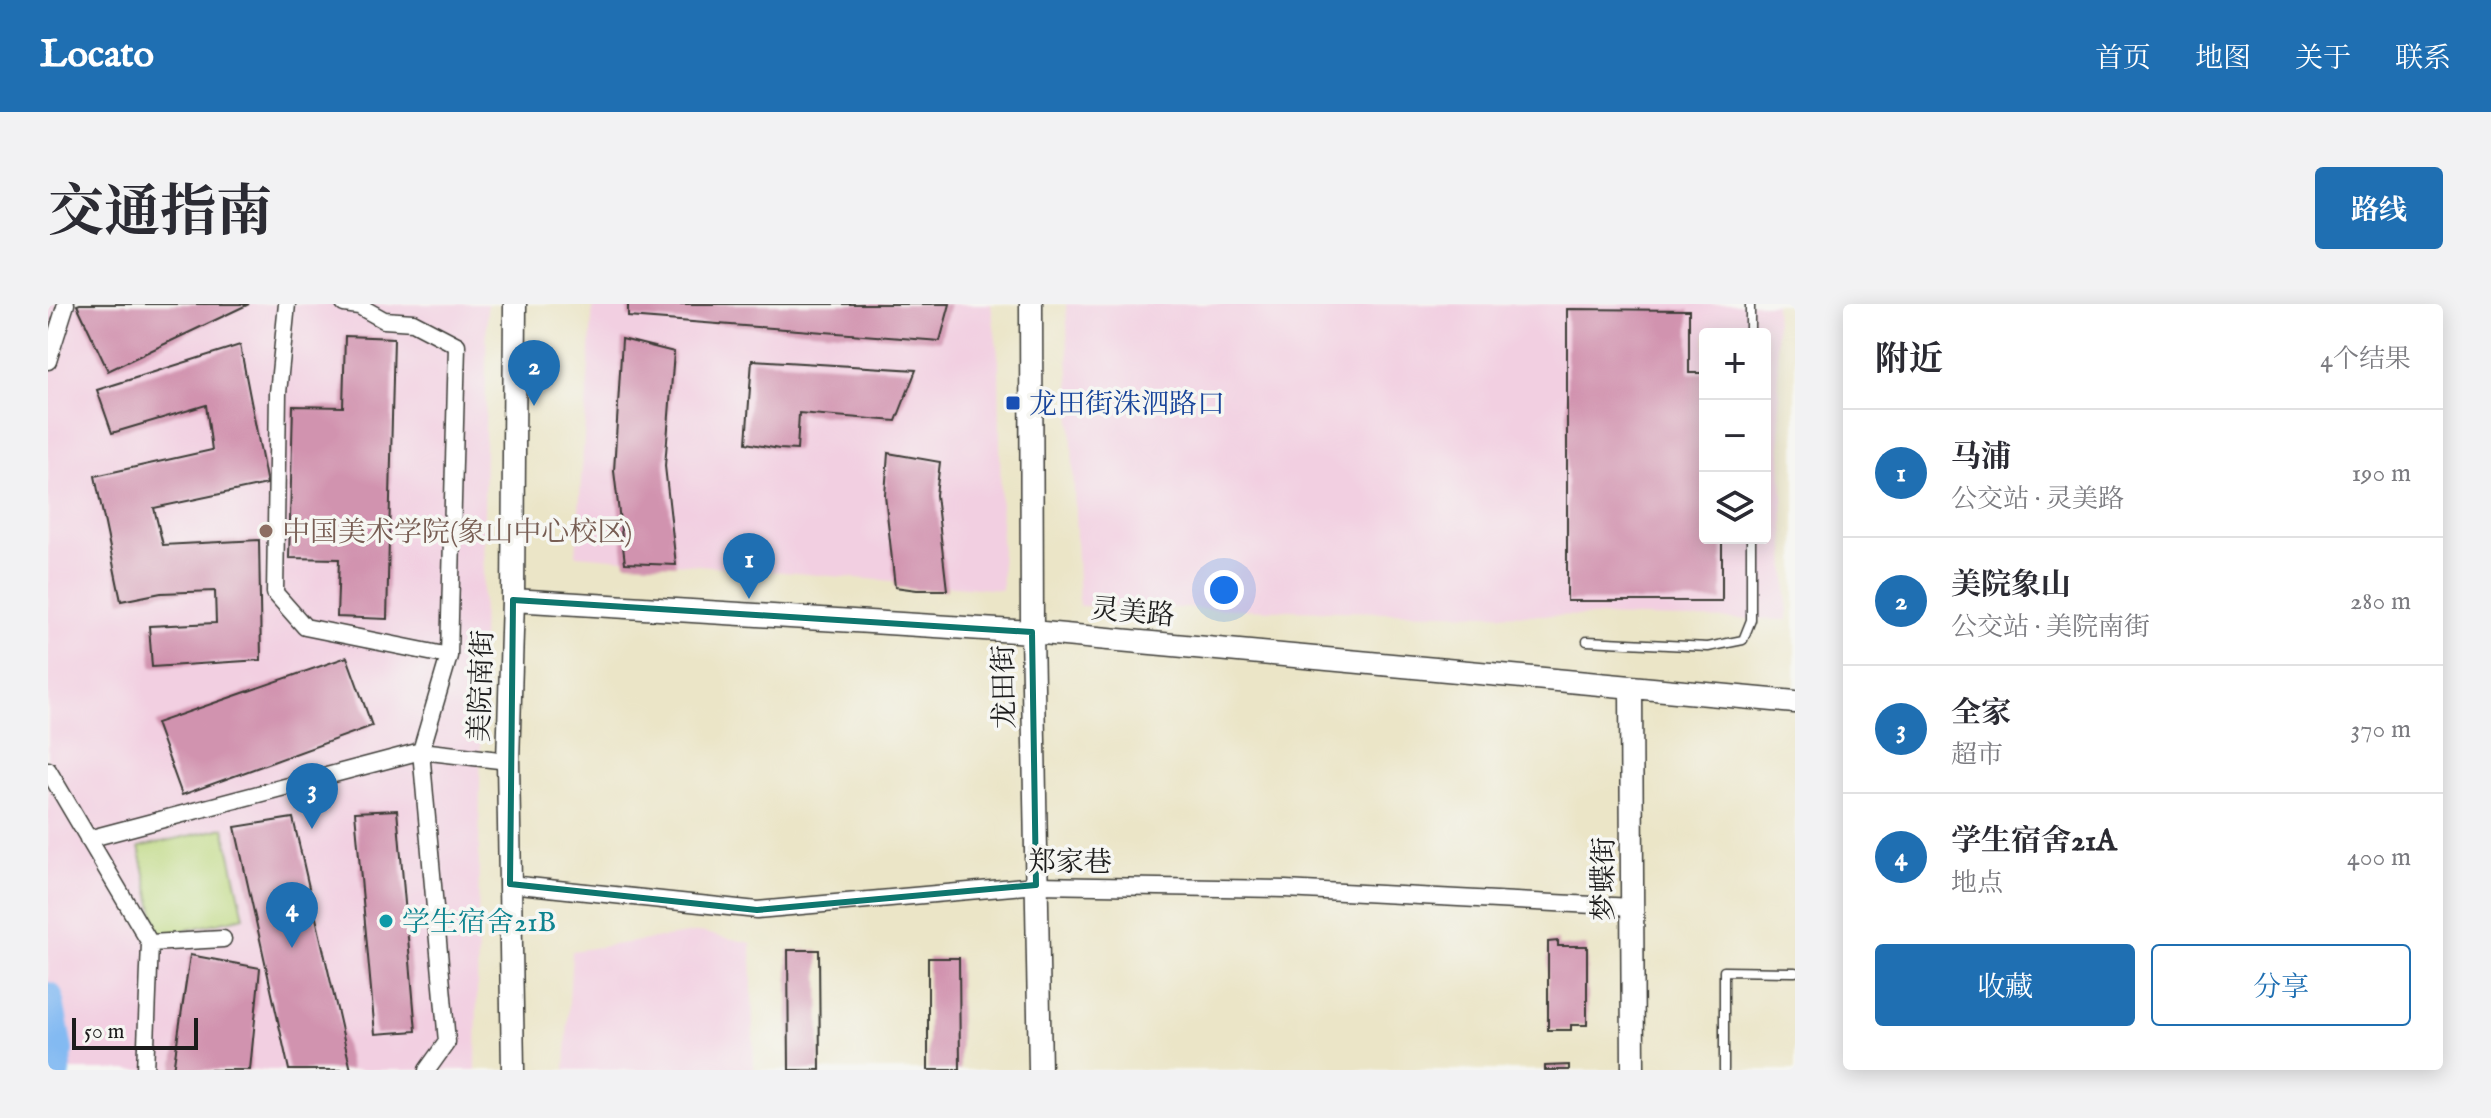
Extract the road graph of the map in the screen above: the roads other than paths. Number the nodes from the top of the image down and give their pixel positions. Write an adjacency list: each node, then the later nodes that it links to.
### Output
1 (66, 304): 8 (street)
2 (287, 304): 13 (street)
3 (344, 304): 13 (street)
4 (515, 304): 10 (street, 美院南街)
5 (1031, 304): 11 (street, 龙田街)
6 (1750, 304): 7 (lane)
7 (1750, 328)
8 (48, 361)
9 (1751, 544): 12 (lane)
10 (513, 600): 11 (street, 灵美路); 17 (street, 美院南街)
11 (1032, 632): 14 (street, 灵美路); 21 (street, 龙田街)
12 (1587, 641)
13 (449, 656): 16 (street)
14 (1631, 687): 15 (street, 灵美路); 22 (street, 梦蝶街)
15 (1795, 702)
16 (421, 751): 17 (street); 19 (street); 27 (street)
17 (508, 761): 20 (street, 美院南街)
18 (48, 770): 19 (street)
19 (88, 839): 24 (street)
20 (510, 884): 21 (street, 郑家巷); 28 (street, 美院南街)
21 (1036, 885): 22 (street, 郑家巷); 29 (street, 龙田街)
22 (1633, 907): 30 (street, 梦蝶街)
23 (223, 939): 24 (street)
24 (150, 943): 26 (street)
25 (1795, 972): 31 (lane)
26 (145, 1070)
27 (427, 1070)
28 (513, 1070)
29 (1040, 1070)
30 (1633, 1070)
31 (1724, 1070)

